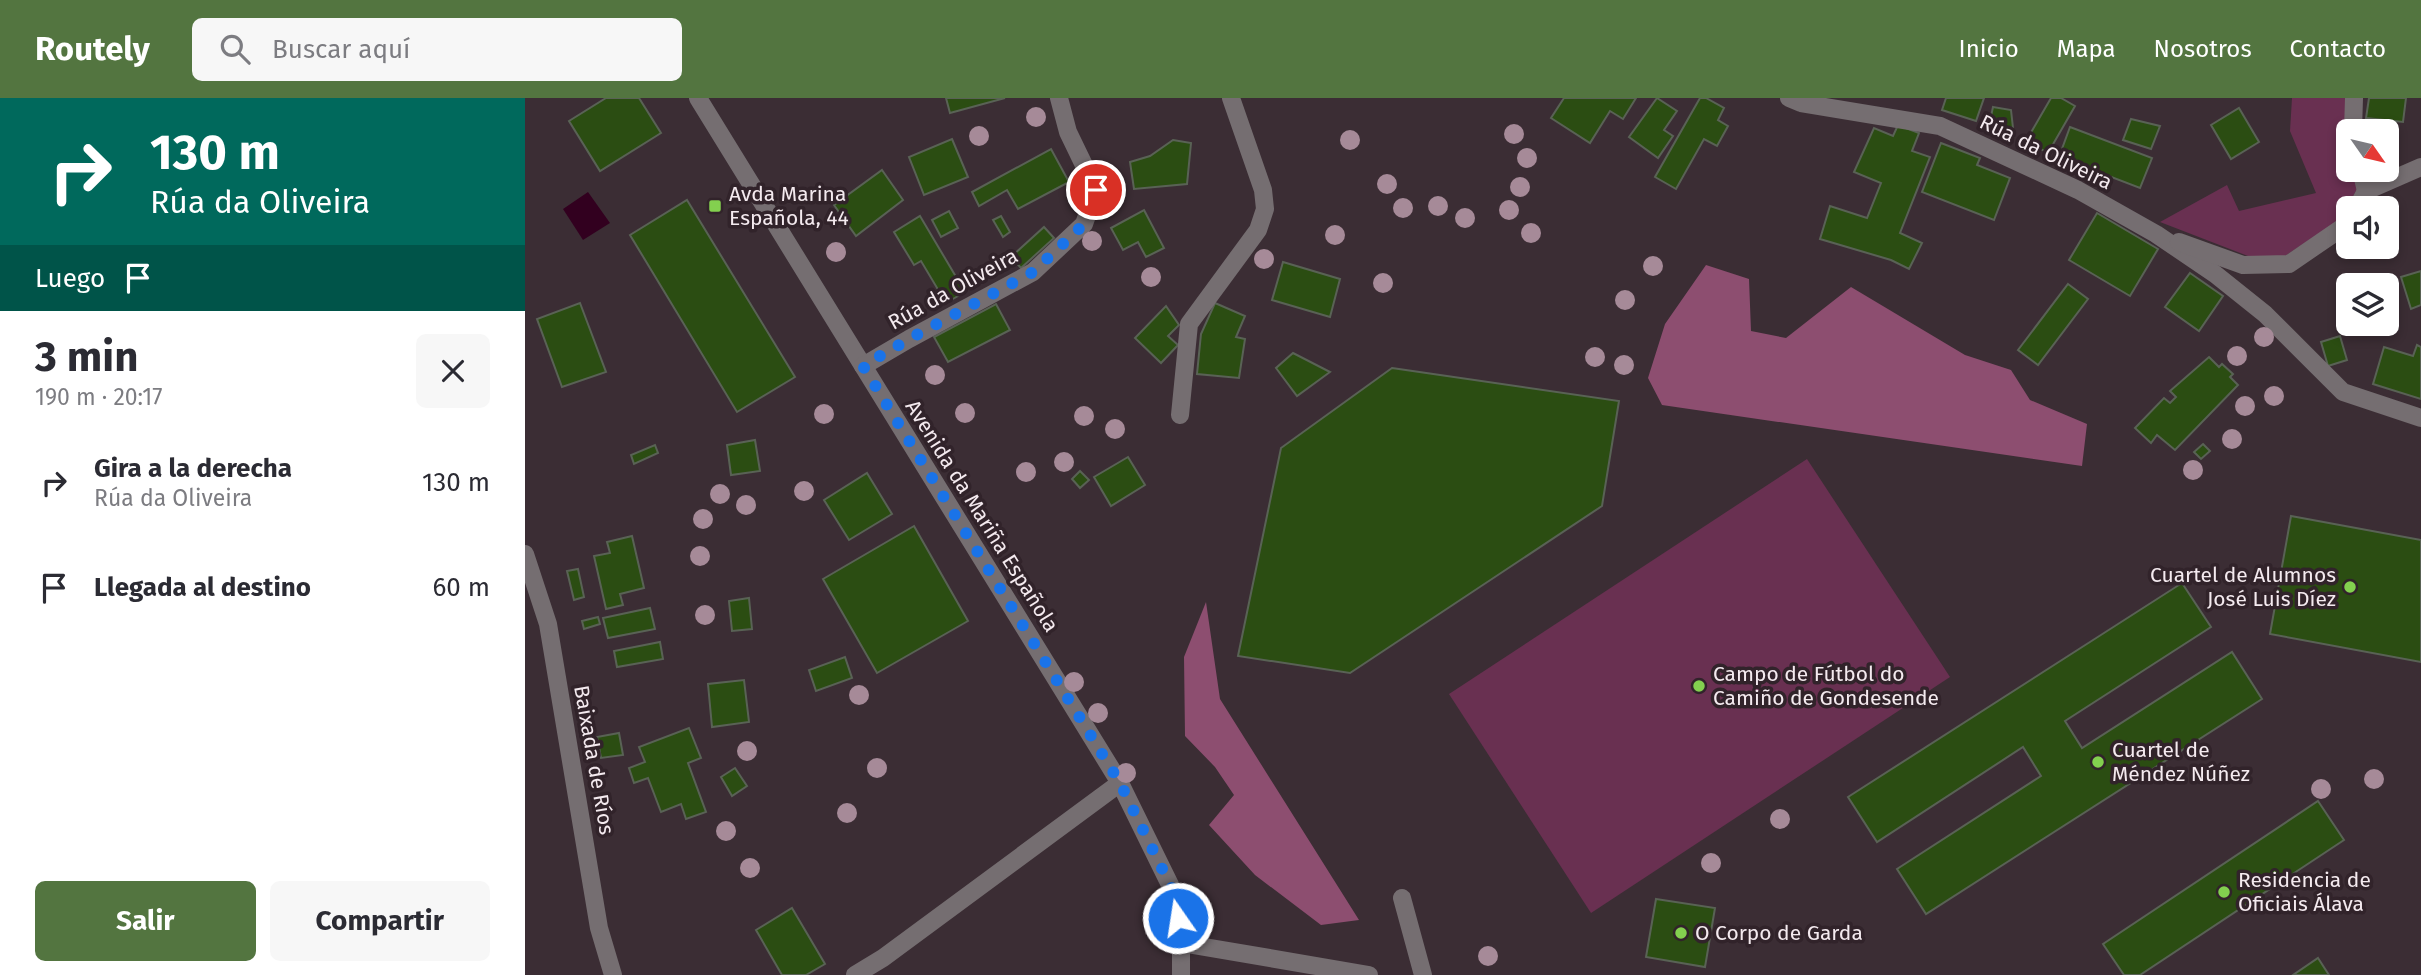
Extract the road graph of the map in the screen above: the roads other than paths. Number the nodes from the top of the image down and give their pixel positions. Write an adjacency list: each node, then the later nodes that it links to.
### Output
1 (698, 98): 13 (street, Avenida da Mariña Española)
2 (1059, 98): 13 (street, Rúa da Oliveira)
3 (1231, 98): 14 (street)
4 (1789, 98): 12 (street, Rúa da Oliveira)
5 (2354, 98): 6 (street)
6 (2353, 119)
7 (2421, 167): 9 (street)
8 (2364, 182): 9 (street)
9 (2367, 191): 10 (street)
10 (2364, 196)
11 (2336, 232): 12 (street, Rúa da Oliveira)
12 (2156, 234): 15 (street, Rúa da Oliveira)
13 (863, 366): 17 (street, Avenida da Mariña Española)
14 (1180, 415)
15 (2421, 418)
16 (525, 554): 20 (street, Baixada de Ríos)
17 (1120, 783): 19 (street, Avenida da Mariña Española); 21 (street)
18 (1402, 898): 24 (street)
19 (1181, 943): 22 (street, Avenida da Mariña Española); 23 (street)
20 (613, 975)
21 (855, 975)
22 (1181, 975)
23 (1369, 975)
24 (1423, 975)

